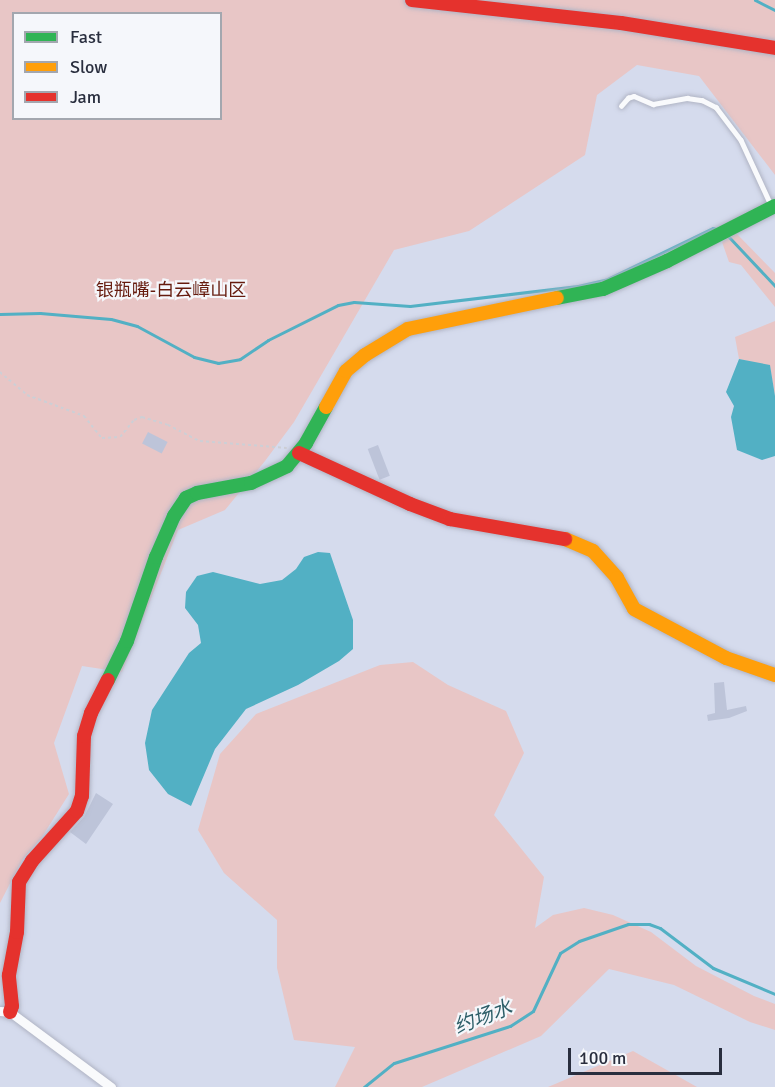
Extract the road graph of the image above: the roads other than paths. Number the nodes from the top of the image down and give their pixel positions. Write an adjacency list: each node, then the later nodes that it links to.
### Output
1 (412, 0): 2 (street)
2 (775, 48)
3 (621, 106): 4 (lane)
4 (774, 207): 5 (street)
5 (299, 453): 6 (street); 7 (street)
6 (775, 675)
7 (5, 1012): 8 (street)
8 (111, 1087)

